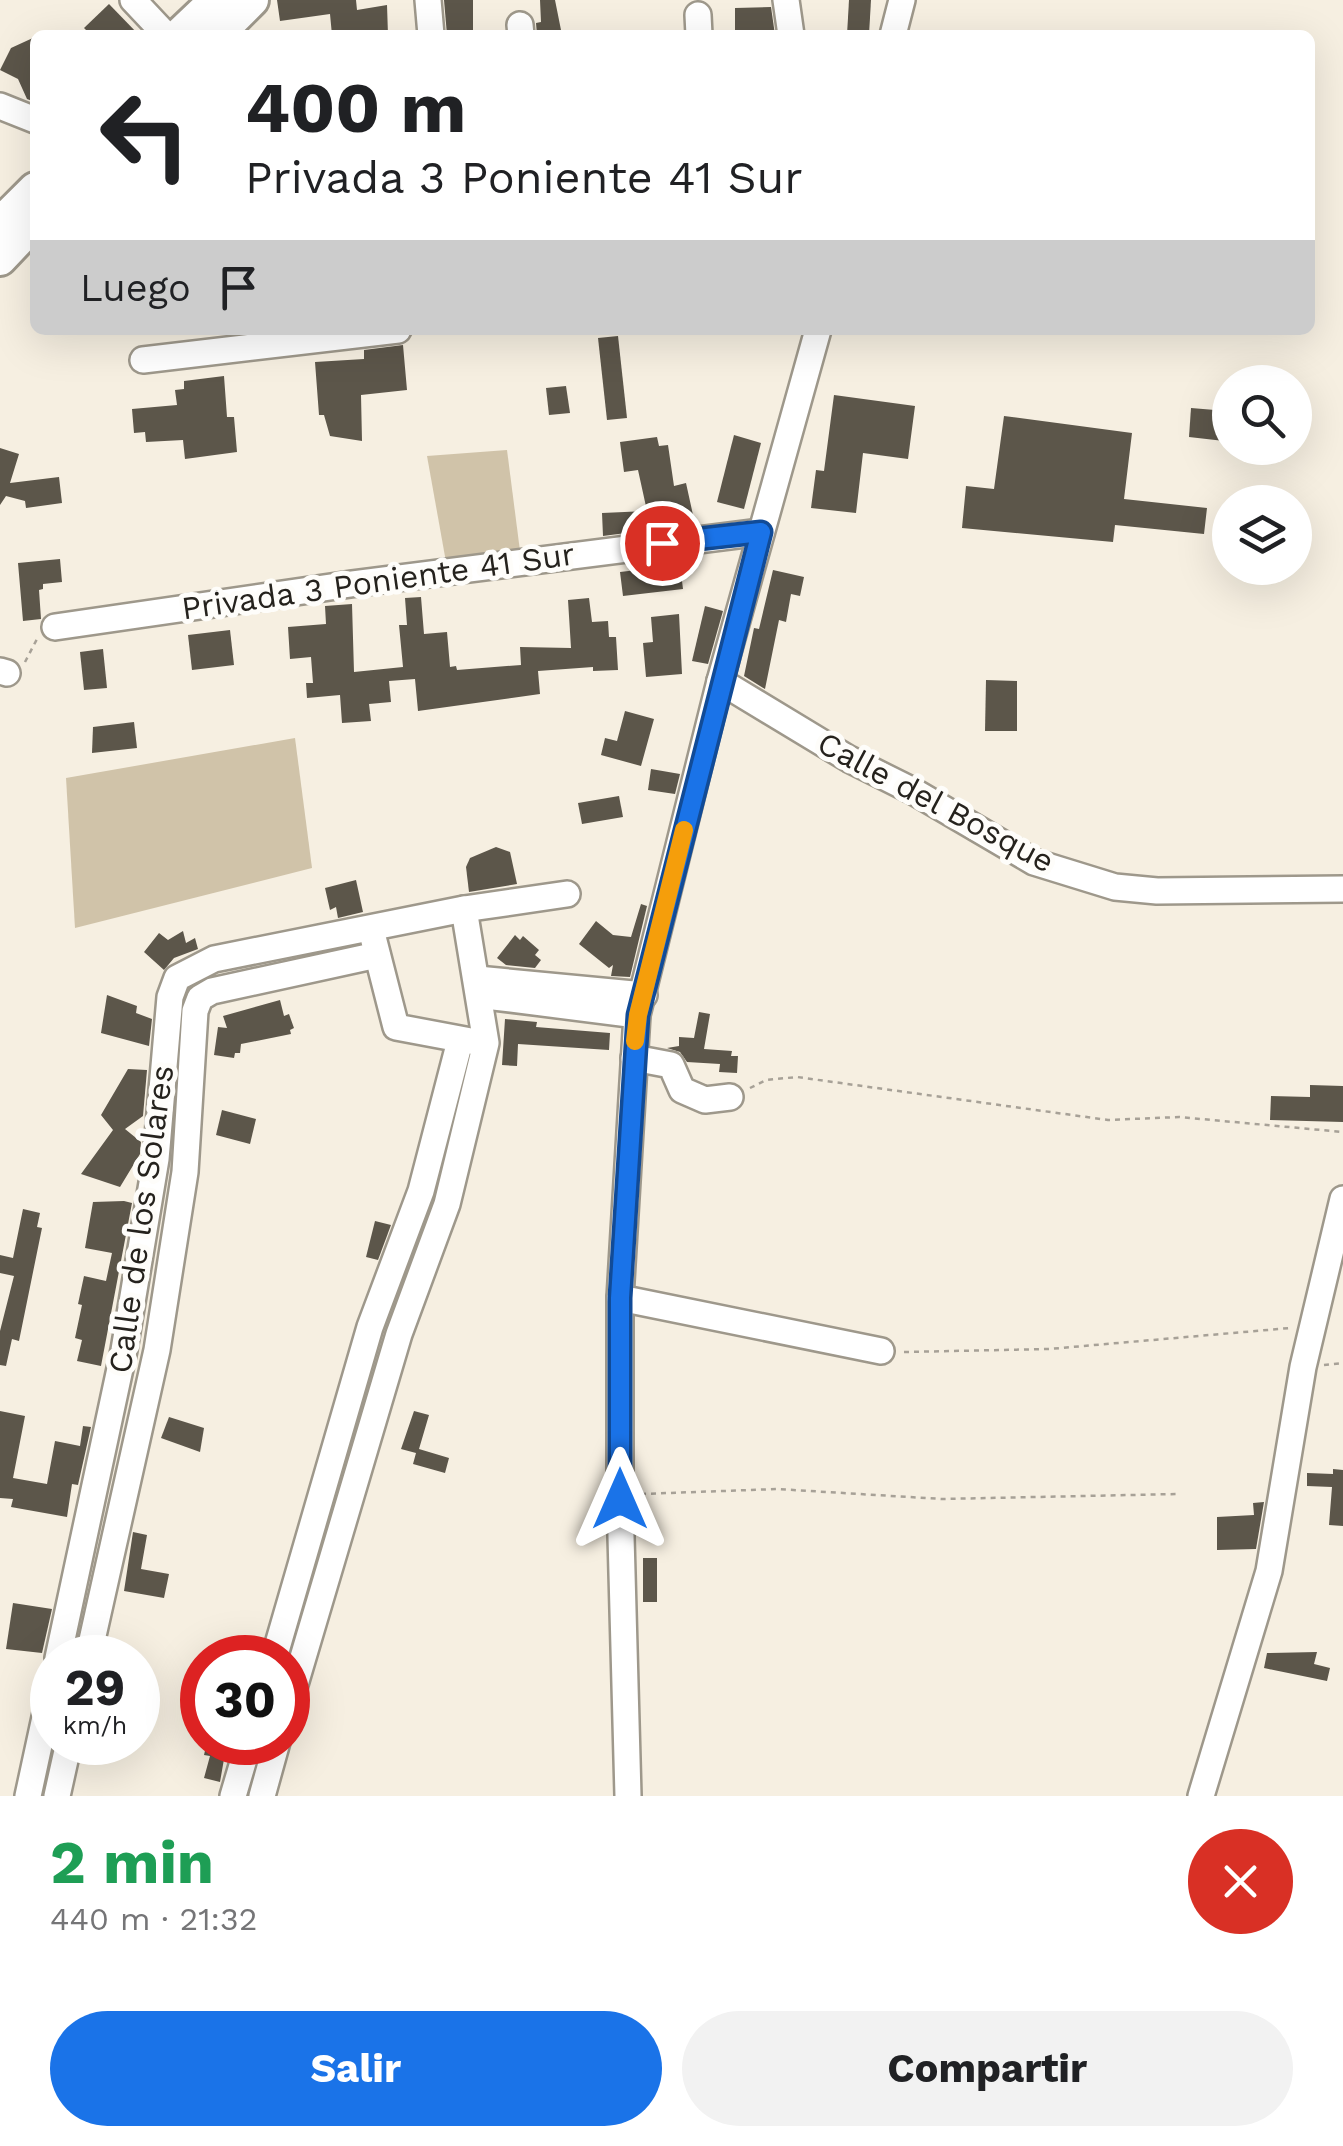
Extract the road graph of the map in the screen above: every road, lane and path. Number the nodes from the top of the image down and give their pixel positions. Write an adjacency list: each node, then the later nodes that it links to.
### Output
1 (133, 0): 7 (street)
2 (216, 0): 8 (main road)
3 (252, 0): 9 (main road)
4 (428, 0): 10 (street)
5 (786, 0): 11 (street)
6 (902, 0): 12 (street)
7 (166, 30)
8 (175, 30)
9 (222, 30)
10 (431, 30)
11 (790, 30)
12 (893, 30)
13 (0, 106): 14 (street)
14 (30, 118)
15 (30, 195): 16 (main road)
16 (0, 224)
17 (30, 227): 18 (main road)
18 (0, 259)
19 (356, 335): 21 (street)
20 (817, 335): 22 (street)
21 (144, 360)
22 (761, 532): 23 (street, Privada 3 Poniente 41 Sur); 25 (street)
23 (55, 627): 24 (path)
24 (4, 672)
25 (720, 681): 26 (street, Calle del Bosque); 32 (street)
26 (1343, 888)
27 (567, 894): 28 (street, Calle de los Solares)
28 (464, 909): 29 (street, Calle de los Solares); 31 (street)
29 (372, 928): 30 (street); 42 (street, Calle de los Solares)
30 (377, 955): 33 (street); 43 (street, Calle de los Solares)
31 (478, 987): 32 (street); 33 (street)
32 (641, 1005): 34 (street)
33 (473, 1042): 40 (street); 41 (street)
34 (634, 1058): 35 (street); 38 (street)
35 (730, 1097): 36 (path)
36 (1343, 1132)
37 (1343, 1199): 39 (street)
38 (620, 1298): 44 (street); 46 (street)
39 (1311, 1326): 44 (path); 58 (street)
40 (370, 1327): 41 (street); 49 (street)
41 (399, 1334): 50 (street)
42 (124, 1350): 43 (street); 47 (street, Calle de los Solares)
43 (157, 1350): 48 (street, Calle de los Solares)
44 (881, 1352)
45 (1178, 1494): 46 (path)
46 (620, 1499): 57 (street)
47 (63, 1635)
48 (93, 1635)
49 (281, 1635)
50 (310, 1635)
51 (37, 1765): 54 (street)
52 (64, 1765): 55 (street)
53 (242, 1765): 56 (street)
54 (28, 1796)
55 (57, 1796)
56 (233, 1796)
57 (628, 1796)
58 (1201, 1796)

